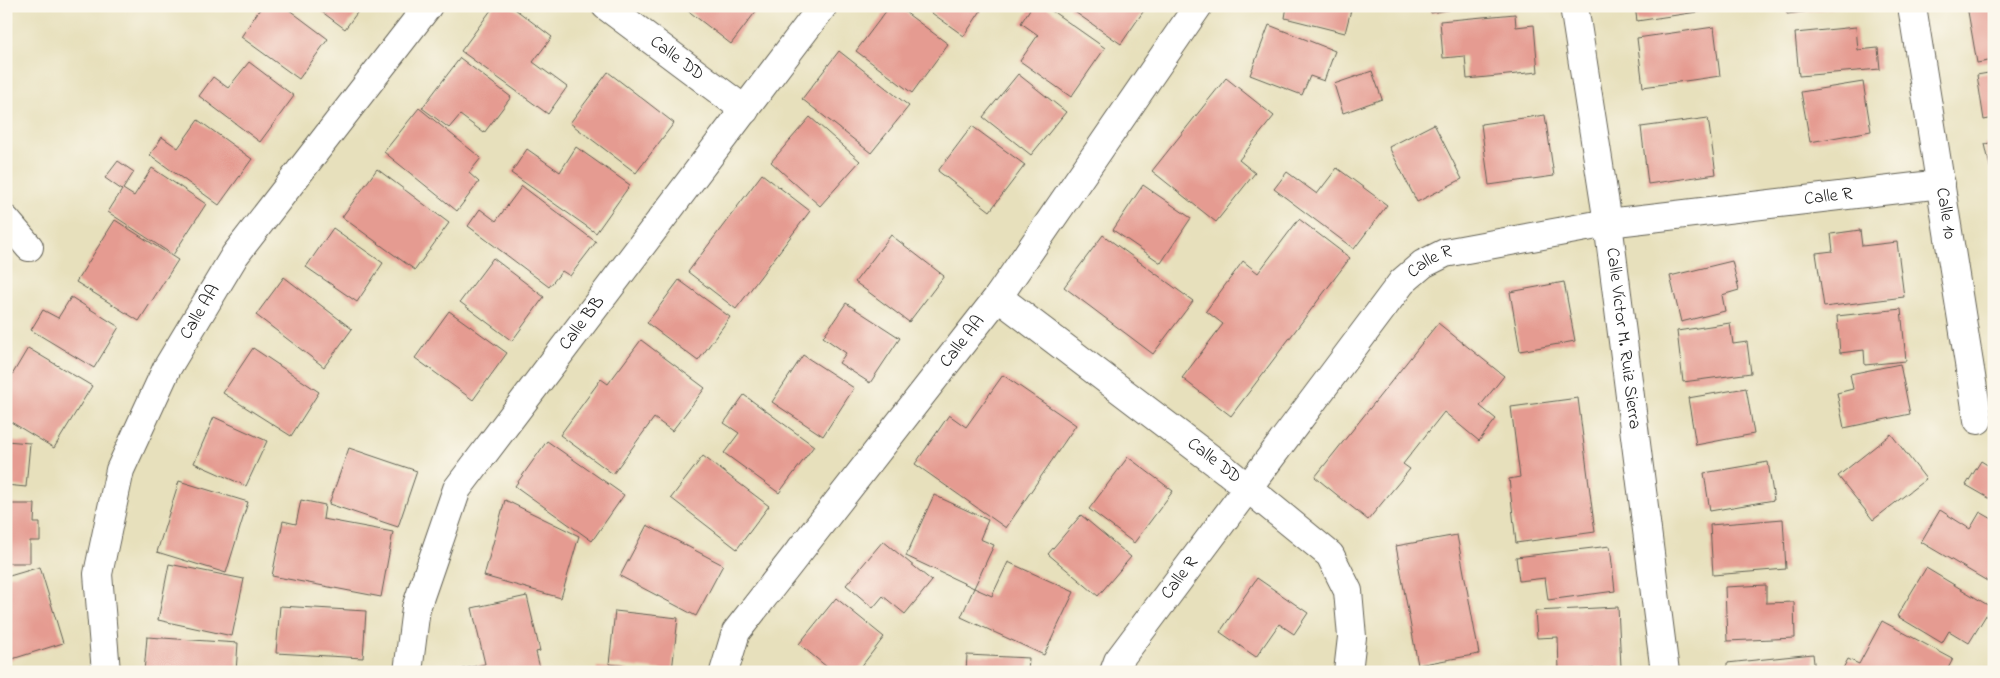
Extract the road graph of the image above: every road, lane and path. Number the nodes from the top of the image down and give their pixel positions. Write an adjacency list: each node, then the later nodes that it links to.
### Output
1 (428, 6): 15 (street, Calle AA)
2 (606, 6): 7 (street, Calle DD)
3 (823, 6): 7 (street, Calle BB)
4 (1198, 6): 12 (street, Calle AA)
5 (1574, 6): 10 (street, Calle Víctor M. Ruiz Sierra)
6 (1912, 6): 8 (street, Calle 10)
7 (745, 110): 16 (street, Calle BB)
8 (1942, 184): 10 (street, Calle R); 13 (street, Calle 10)
9 (6, 220): 11 (street)
10 (1608, 223): 14 (street, Calle R); 20 (street, Calle Víctor M. Ruiz Sierra)
11 (29, 247)
12 (998, 297): 14 (street, Calle DD); 17 (street, Calle AA)
13 (1978, 420)
14 (1248, 488): 18 (street, Calle R); 19 (street, Calle DD)
15 (106, 672)
16 (408, 672)
17 (724, 672)
18 (1114, 672)
19 (1348, 672)
20 (1665, 672)

